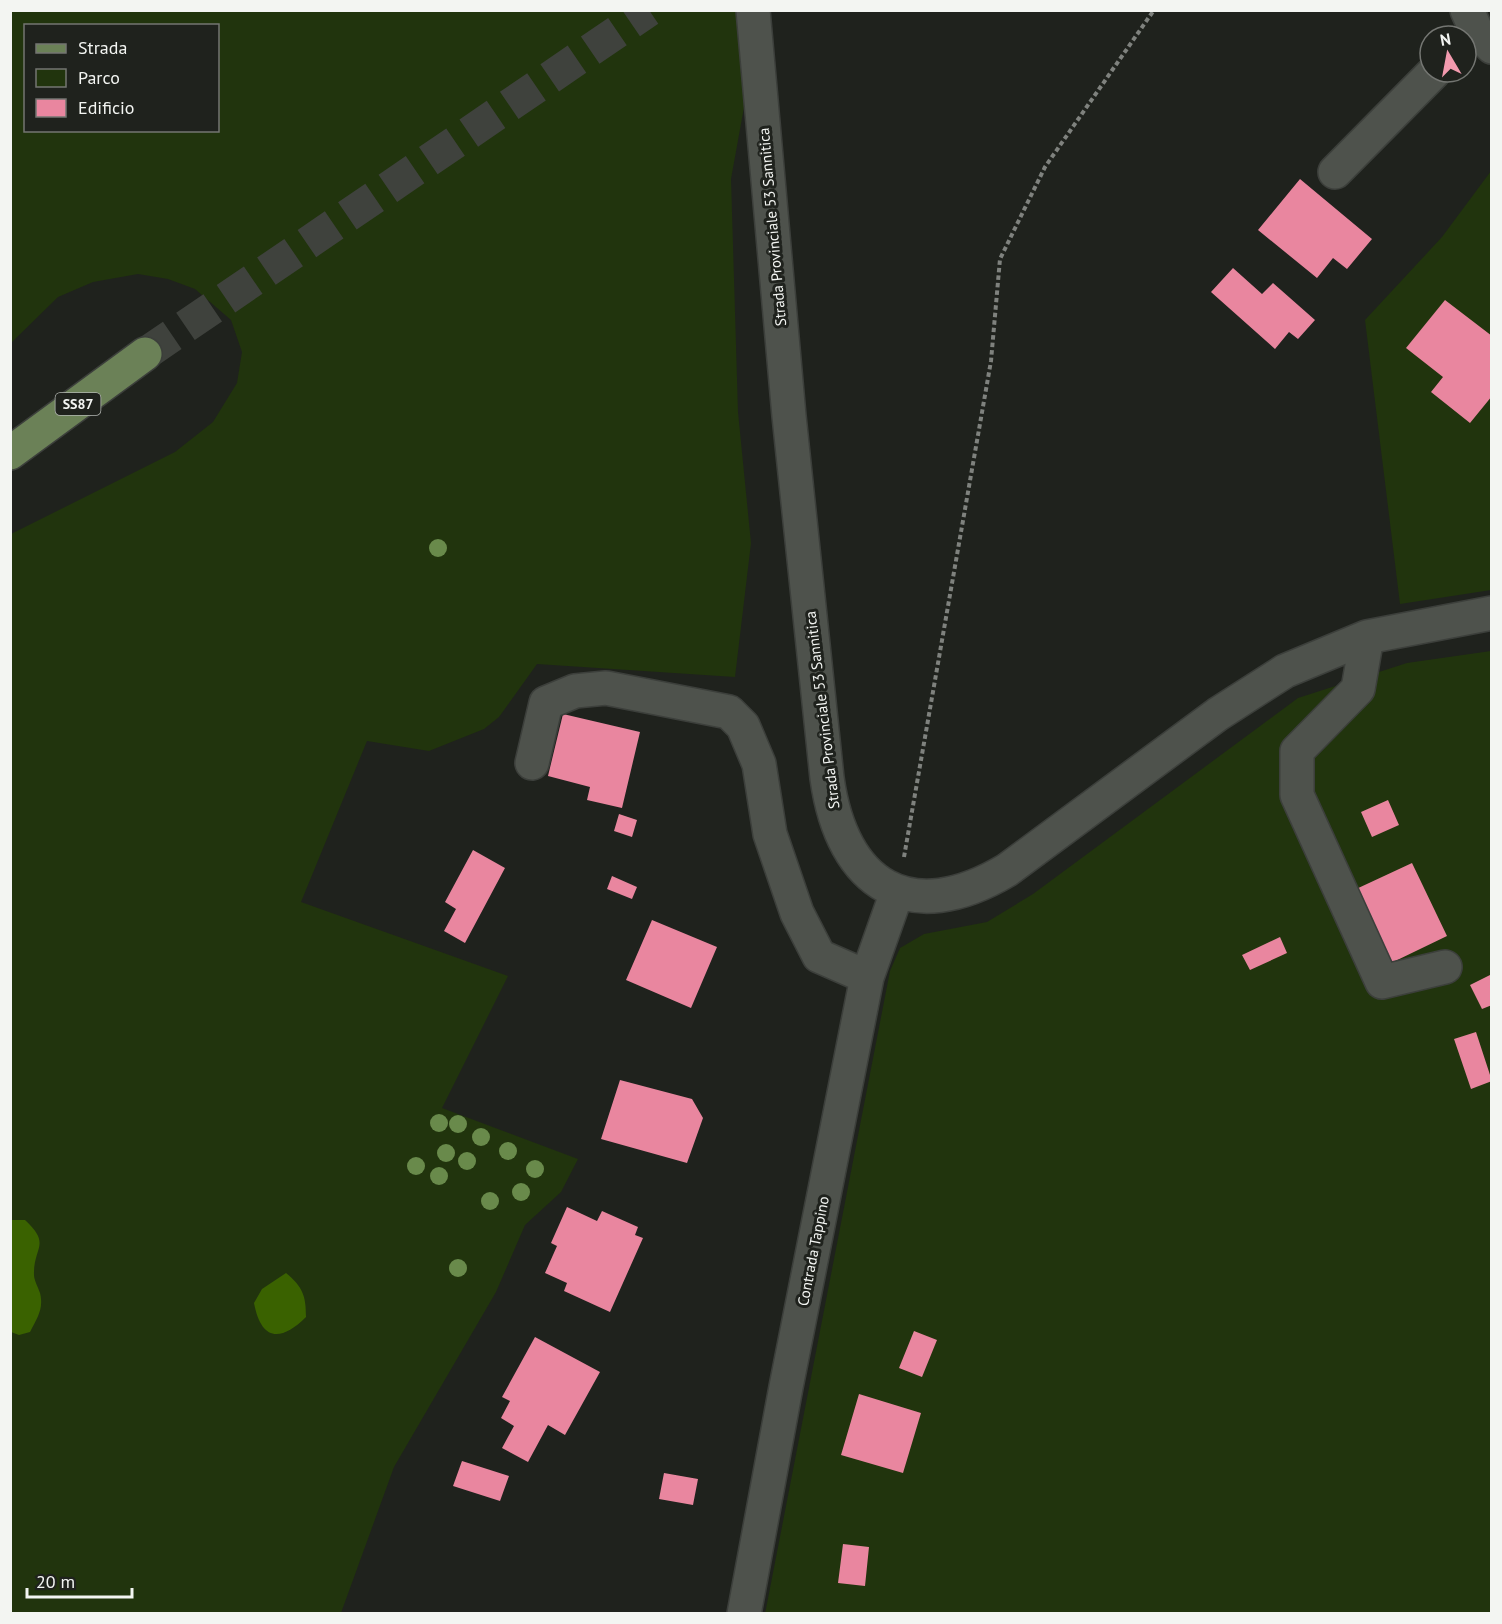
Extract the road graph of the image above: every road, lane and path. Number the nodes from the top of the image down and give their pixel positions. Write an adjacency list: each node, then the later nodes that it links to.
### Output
1 (753, 10): 10 (street, Strada Provinciale 53 Sannitica)
2 (1154, 10): 10 (path)
3 (1422, 84): 4 (street)
4 (1335, 172)
5 (145, 354): 6 (main road, SS87)
6 (10, 453)
7 (1491, 613): 8 (street, Strada Provinciale 53 Sannitica)
8 (1367, 637): 10 (street, Strada Provinciale 53 Sannitica); 11 (street)
9 (531, 763): 12 (street)
10 (897, 892): 12 (street, Contrada Tappino)
11 (1445, 967)
12 (867, 977): 13 (street, Contrada Tappino)
13 (744, 1614)

